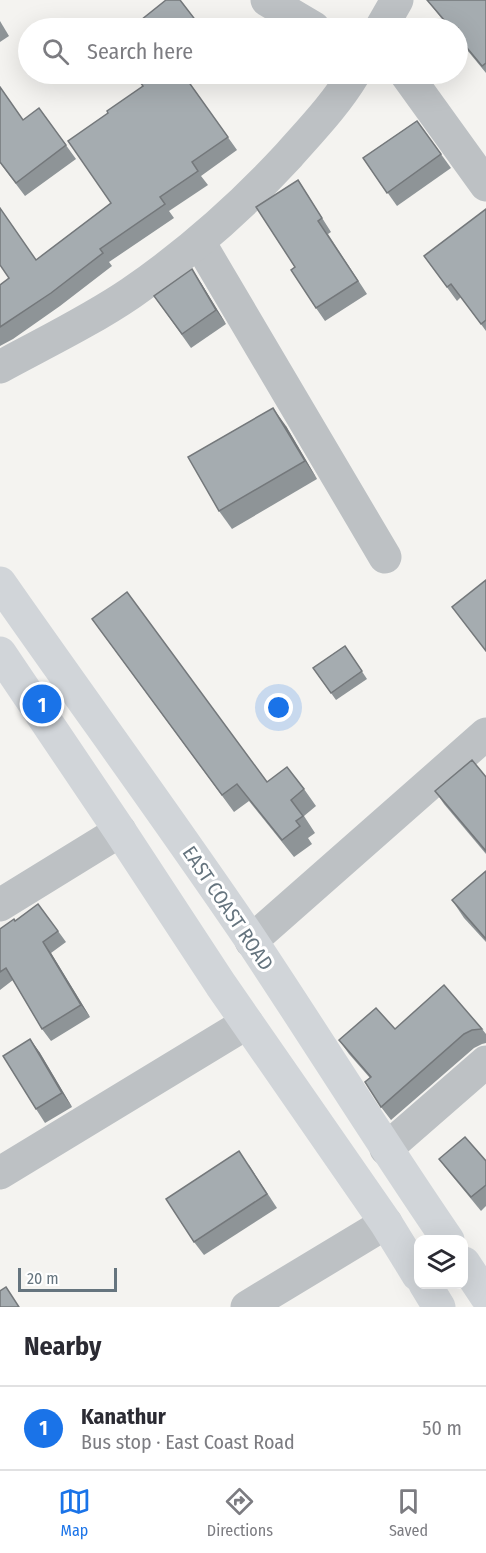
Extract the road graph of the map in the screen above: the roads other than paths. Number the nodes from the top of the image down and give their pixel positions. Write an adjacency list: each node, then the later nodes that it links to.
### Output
1 (267, 0): 3 (street)
2 (397, 0): 4 (street)
3 (297, 18)
4 (387, 18)
5 (347, 84): 8 (street)
6 (413, 84): 7 (street)
7 (486, 185)
8 (199, 242): 9 (street); 10 (street)
9 (0, 367)
10 (385, 557)
11 (0, 583): 16 (main road, EAST COAST ROAD)
12 (0, 653): 14 (main road)
13 (486, 734): 16 (street)
14 (120, 831): 15 (street); 17 (main road)
15 (0, 905)
16 (251, 941): 19 (main road, EAST COAST ROAD)
17 (247, 1023): 20 (street); 21 (main road)
18 (486, 1062): 19 (street)
19 (386, 1149): 22 (main road, EAST COAST ROAD)
20 (0, 1173)
21 (386, 1223): 23 (main road); 27 (street)
22 (445, 1235)
23 (414, 1268)
24 (468, 1269): 26 (main road)
25 (428, 1289): 28 (main road)
26 (486, 1296)
27 (247, 1307)
28 (439, 1307)

